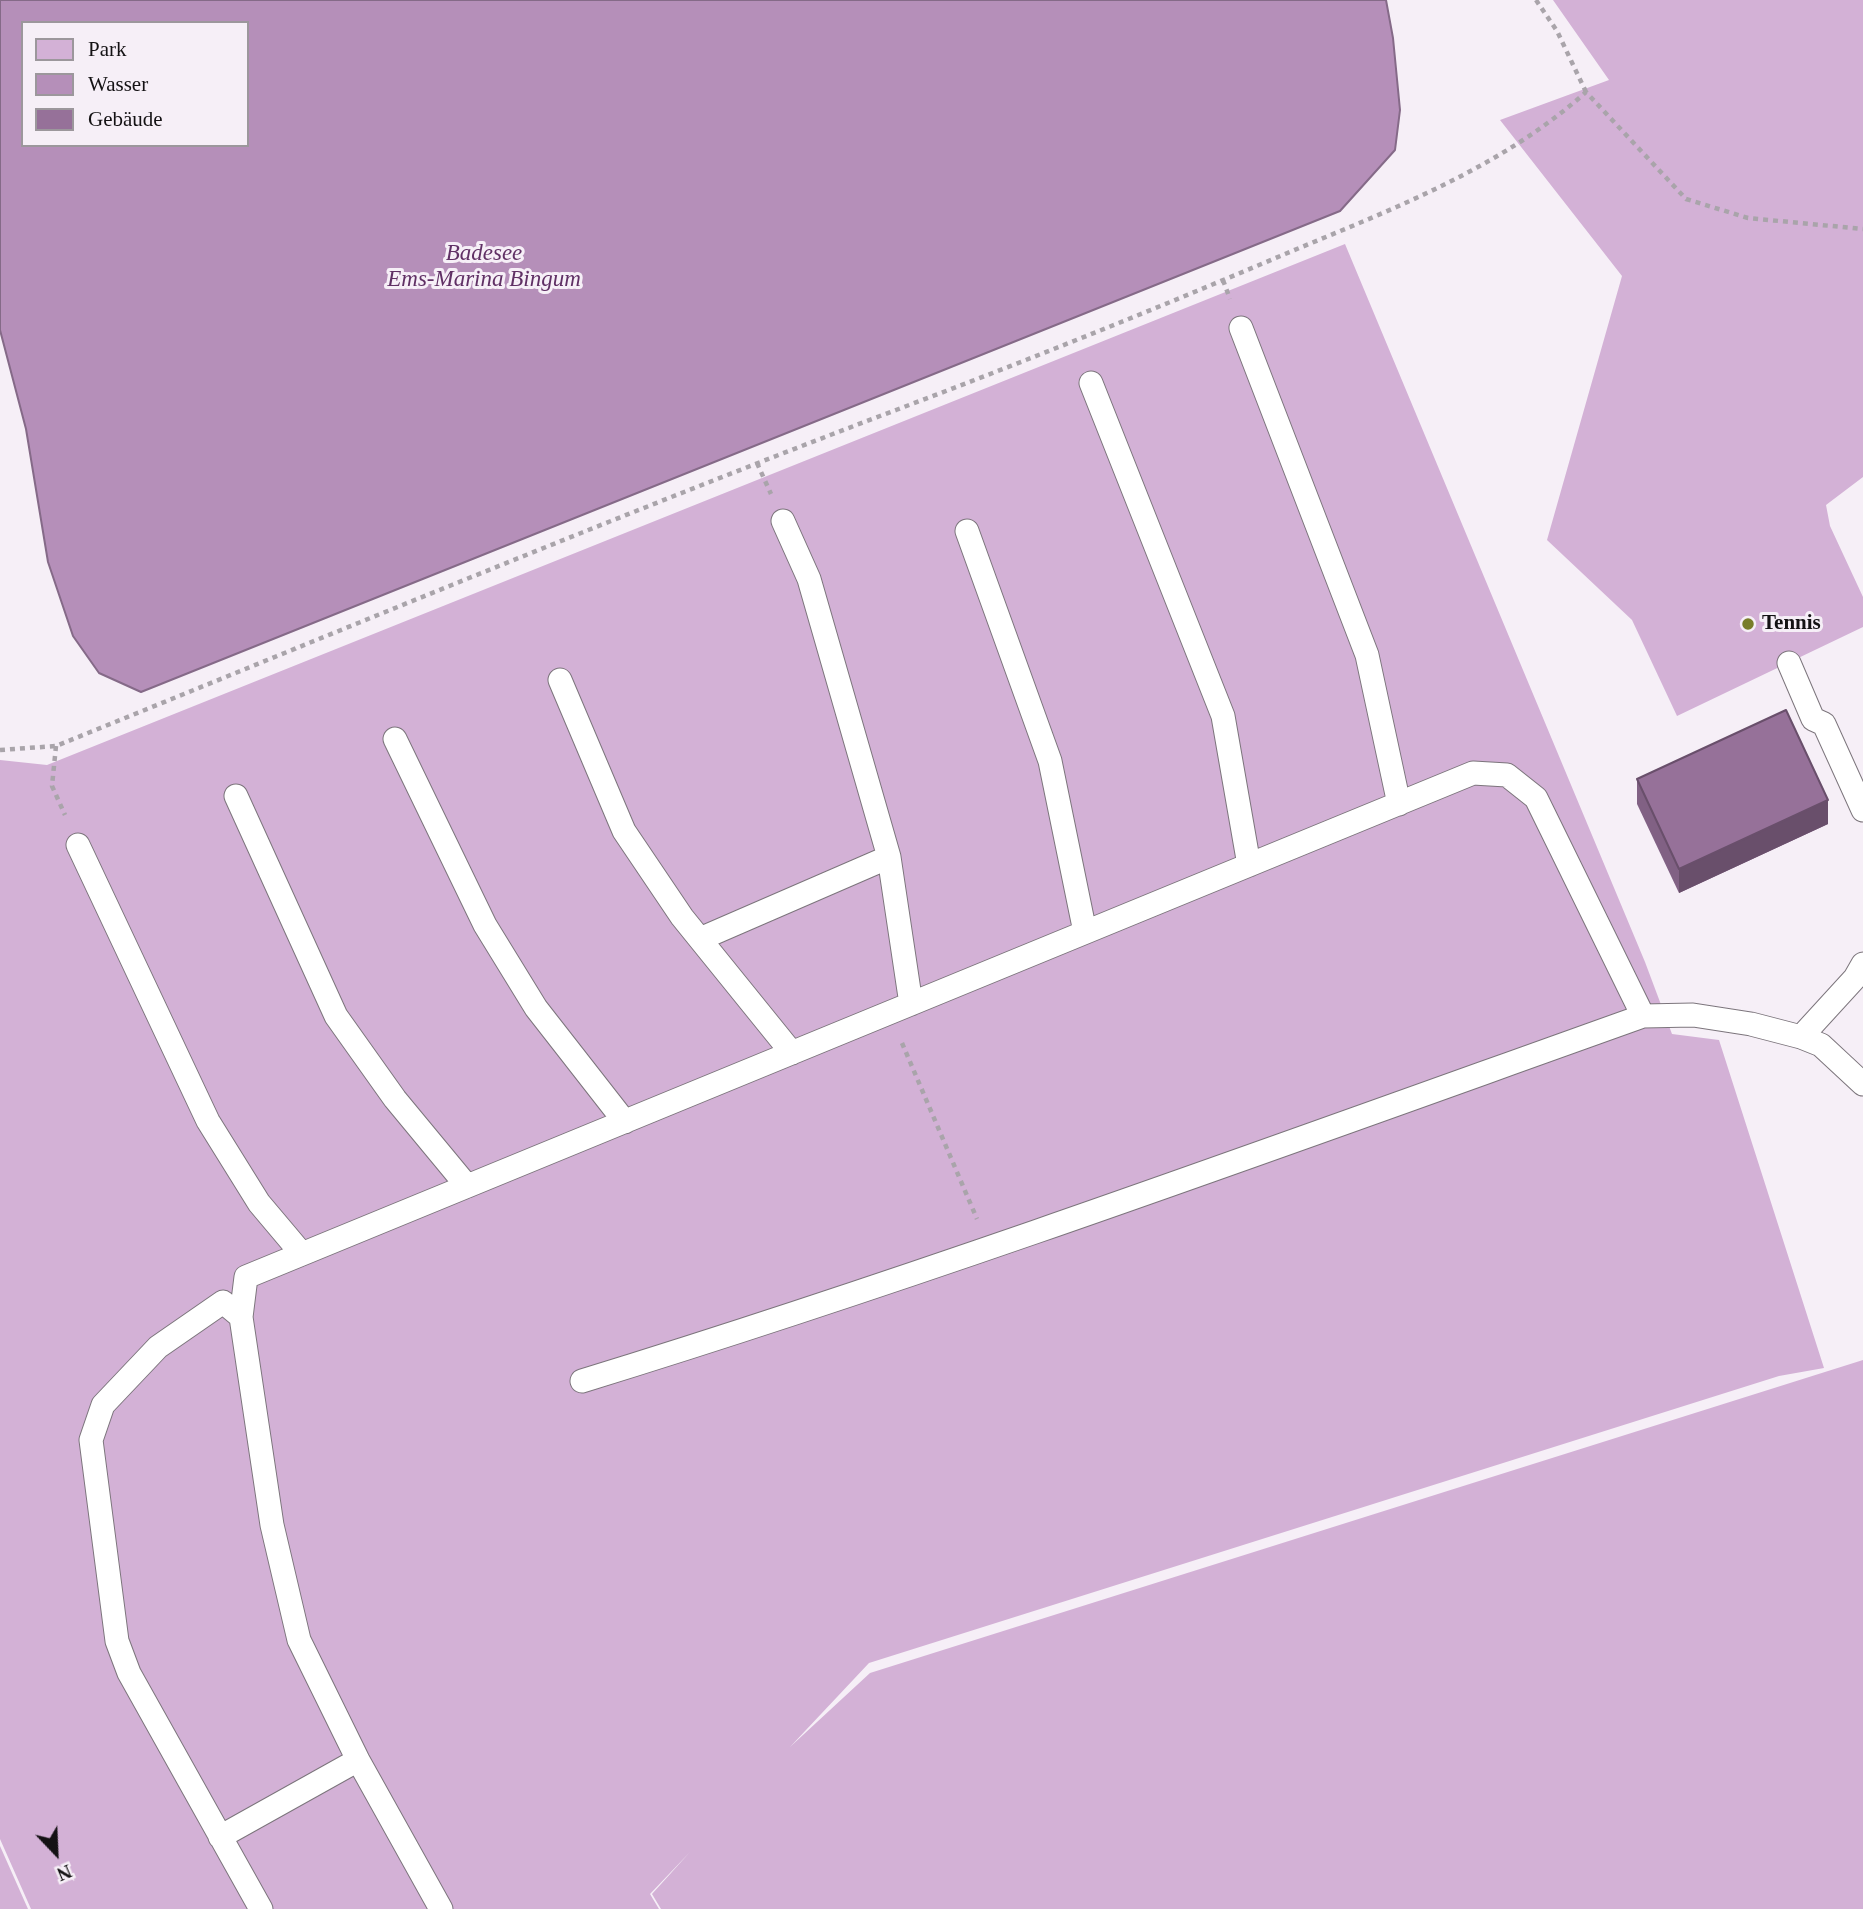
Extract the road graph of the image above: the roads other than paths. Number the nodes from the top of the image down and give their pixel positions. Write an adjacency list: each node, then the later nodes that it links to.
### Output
1 (1241, 328): 9 (lane)
2 (1091, 383): 13 (lane)
3 (783, 521): 12 (lane)
4 (967, 531): 14 (lane)
5 (1789, 663): 10 (lane)
6 (560, 680): 15 (lane)
7 (395, 739): 22 (lane)
8 (236, 796): 23 (lane)
9 (1399, 804): 13 (lane); 18 (lane)
10 (1863, 810)
11 (78, 845): 24 (lane)
12 (889, 857): 15 (lane); 17 (lane)
13 (1249, 865): 14 (lane)
14 (1085, 932): 17 (lane)
15 (700, 939): 20 (lane)
16 (1863, 964): 19 (lane)
17 (911, 1004): 20 (lane)
18 (1643, 1016): 19 (lane); 26 (lane)
19 (1801, 1037): 21 (lane)
20 (792, 1053): 22 (lane)
21 (1863, 1084)
22 (625, 1122): 23 (lane)
23 (467, 1186): 24 (lane)
24 (302, 1254): 25 (lane)
25 (241, 1317): 27 (lane); 28 (lane)
26 (582, 1381)
27 (358, 1760): 28 (lane); 30 (lane)
28 (220, 1837): 29 (lane)
29 (261, 1909)
30 (441, 1909)

